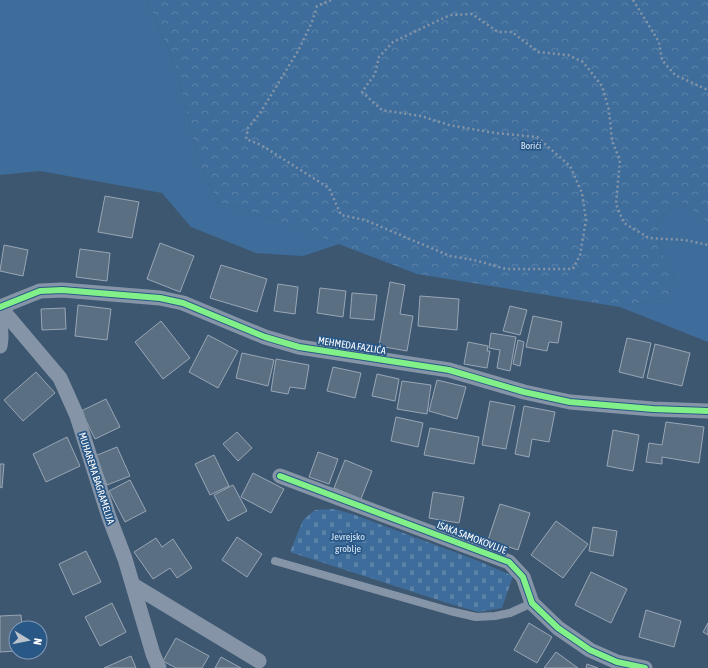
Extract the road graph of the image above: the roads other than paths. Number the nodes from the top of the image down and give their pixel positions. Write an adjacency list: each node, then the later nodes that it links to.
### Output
1 (0, 307): 2 (street); 3 (street, MEHMEDA FAZLIĆA); 6 (street, MUHAREMA BAGRAMELIJA)
2 (0, 346)
3 (708, 410)
4 (280, 476): 7 (street, ISAKA SAMOKOVLIJE)
5 (275, 561): 7 (lane)
6 (133, 585): 8 (street); 9 (street, MUHAREMA BAGRAMELIJA)
7 (532, 603): 10 (street, ISAKA SAMOKOVLIJE)
8 (259, 661)
9 (159, 668)
10 (645, 668)

